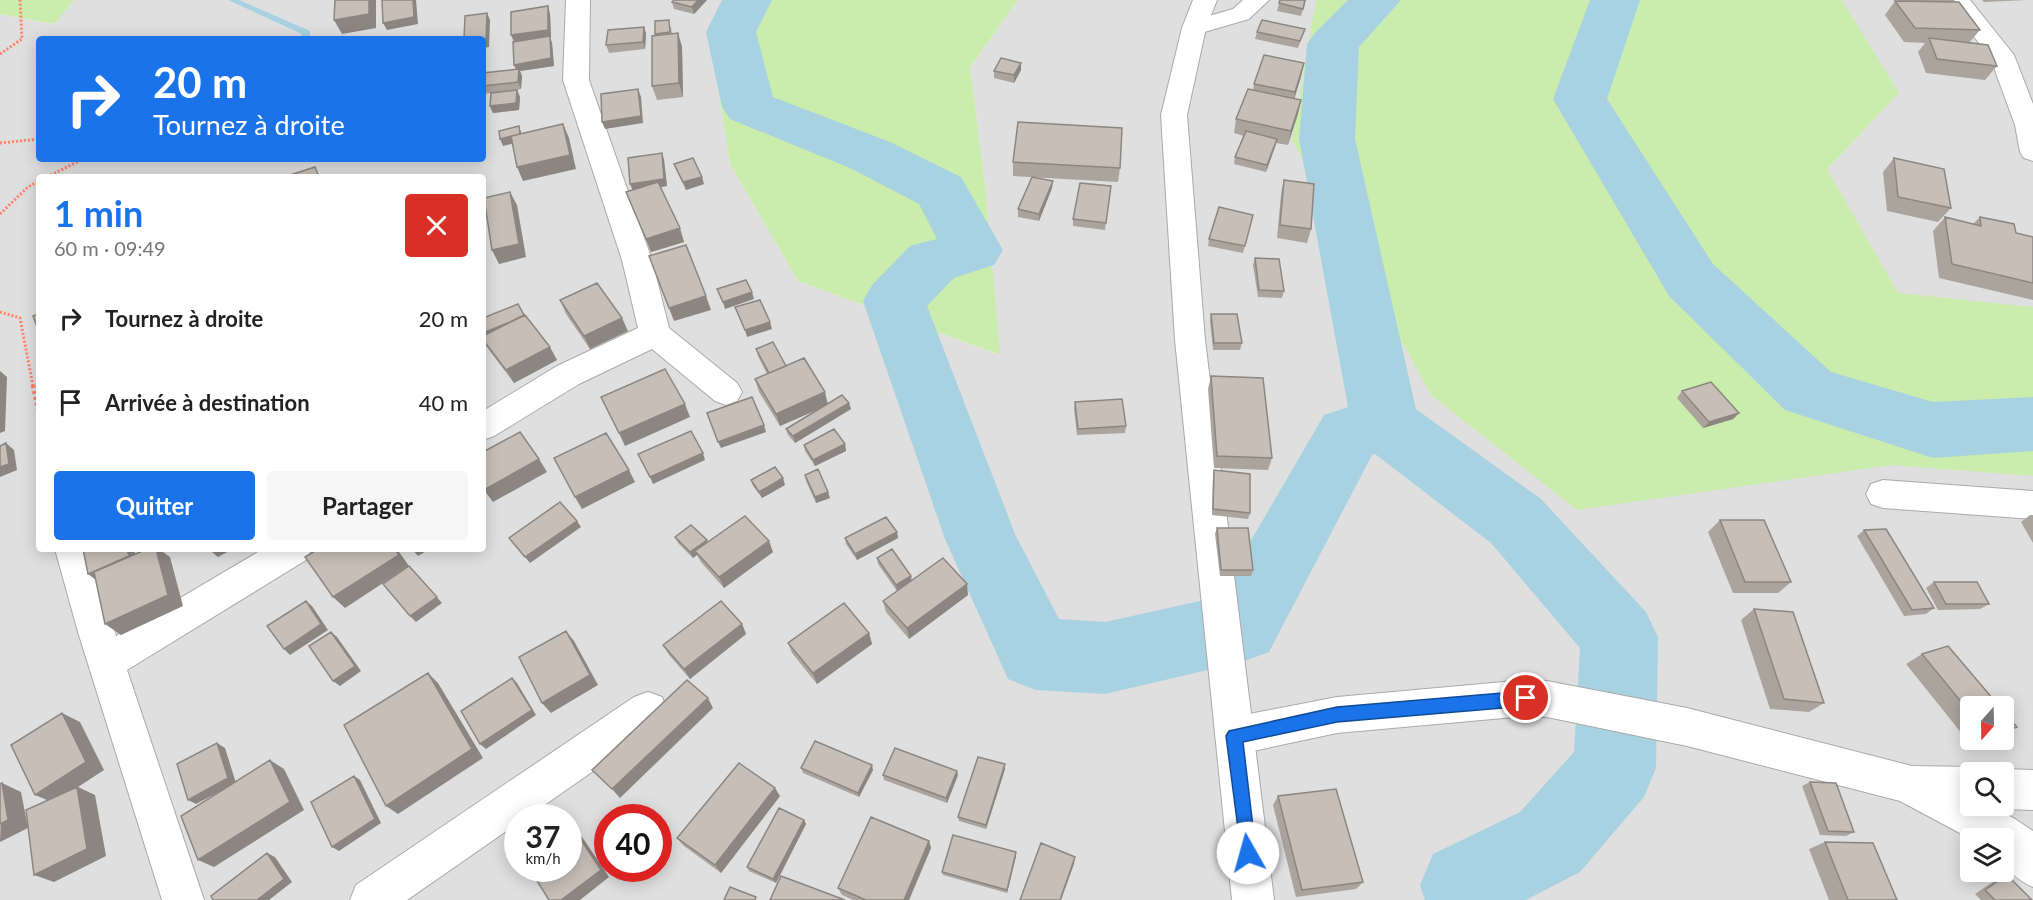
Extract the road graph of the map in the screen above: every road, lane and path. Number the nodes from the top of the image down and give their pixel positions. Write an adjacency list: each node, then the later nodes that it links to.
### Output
1 (20, 0): 7 (path)
2 (578, 0): 16 (street)
3 (1205, 0): 6 (street)
4 (1257, 0): 6 (street)
5 (1957, 0): 10 (street)
6 (1194, 28): 26 (street)
7 (0, 54)
8 (36, 140): 9 (path)
9 (0, 143)
10 (2033, 152)
11 (77, 162): 12 (path)
12 (53, 174)
13 (36, 183): 14 (path)
14 (0, 214)
15 (0, 312): 18 (path)
16 (655, 334): 17 (street); 19 (street)
17 (726, 392)
18 (36, 400)
19 (486, 425)
20 (1883, 494): 21 (street)
21 (2033, 505)
22 (73, 552): 24 (street)
23 (289, 552): 24 (street)
24 (106, 662): 32 (street)
25 (648, 710): 33 (street)
26 (1233, 722): 27 (street); 34 (street)
27 (1906, 783): 28 (street); 31 (street)
28 (1960, 786)
29 (2014, 789): 30 (street)
30 (2033, 790)
31 (2033, 866)
32 (175, 896)
33 (371, 900)
34 (1253, 900)

